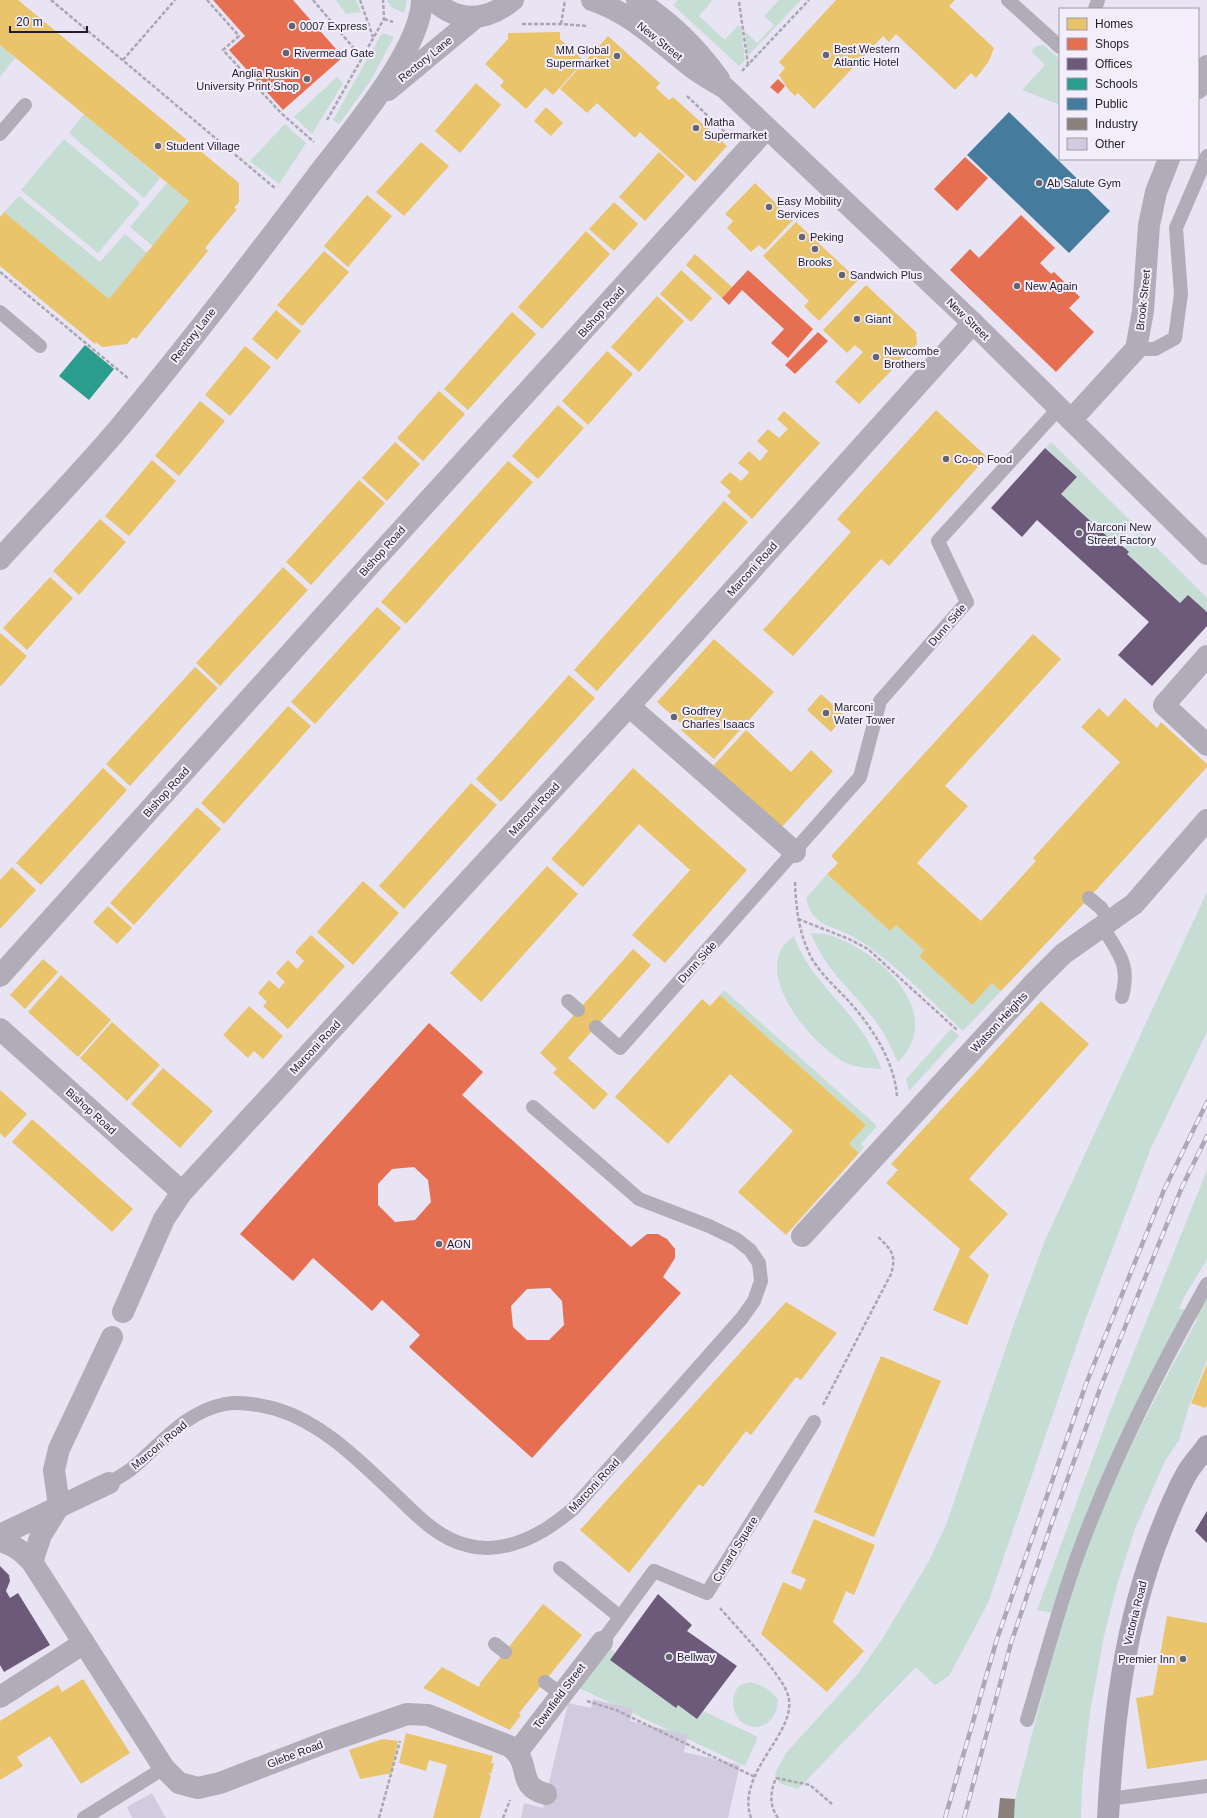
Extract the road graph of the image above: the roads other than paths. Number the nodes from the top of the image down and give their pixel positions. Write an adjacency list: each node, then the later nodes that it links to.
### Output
1 (422, 0): 12 (street, Rectory Lane)
2 (433, 0): 7 (street)
3 (513, 0): 7 (street)
4 (592, 0): 11 (street, New Street)
5 (637, 0): 11 (street, New Street)
6 (1008, 0): 8 (lane)
7 (476, 17): 12 (street, Rectory Lane)
8 (1059, 46)
9 (1207, 66): 10 (street)
10 (1199, 86)
11 (725, 88): 14 (street, New Street)
12 (374, 101): 24 (street, Rectory Lane)
13 (25, 105): 15 (lane)
14 (767, 128): 19 (street, New Street); 32 (street, Bishop Road)
15 (0, 134)
16 (1207, 156): 21 (lane)
17 (1169, 160): 21 (street, Brook Street)
18 (0, 312): 20 (lane)
19 (973, 324): 22 (street, New Street); 26 (street, Marconi Road)
20 (40, 346)
21 (1136, 349): 22 (street)
22 (1065, 414): 23 (street, New Street); 29 (lane, Dunn Side)
23 (1207, 554)
24 (0, 559)
25 (1207, 656): 27 (street)
26 (629, 706): 29 (street); 37 (street, Marconi Road)
27 (1207, 745)
28 (1207, 820): 31 (street, Watson Heights)
29 (794, 852): 34 (lane, Dunn Side)
30 (1089, 898): 31 (lane)
31 (1106, 923): 33 (lane); 38 (street, Watson Heights)
32 (0, 976)
33 (1122, 997)
34 (596, 1026)
35 (0, 1029): 37 (street, Bishop Road)
36 (533, 1107): 44 (lane, Marconi Road)
37 (182, 1192): 40 (street, Marconi Road)
38 (802, 1236)
39 (1207, 1284): 54 (lane)
40 (123, 1312)
41 (112, 1337): 45 (street)
42 (814, 1422): 50 (lane, Cunard Square)
43 (1207, 1446): 59 (main road, Victoria Road)
44 (109, 1483): 45 (street, Marconi Road)
45 (60, 1506): 46 (street, Marconi Road); 48 (street)
46 (0, 1535)
47 (0, 1541): 48 (street, Glebe Road)
48 (32, 1562): 52 (street, Glebe Road)
49 (560, 1568): 50 (lane)
50 (620, 1618): 51 (lane, Cunard Square)
51 (602, 1642): 55 (street, Townfield Street)
52 (84, 1643): 53 (street); 56 (street, Glebe Road)
53 (0, 1697)
54 (1027, 1720)
55 (518, 1751): 56 (street, Glebe Road); 58 (street)
56 (164, 1768): 60 (lane)
57 (1207, 1786): 59 (lane)
58 (546, 1794)
59 (1108, 1808)
60 (84, 1818)

